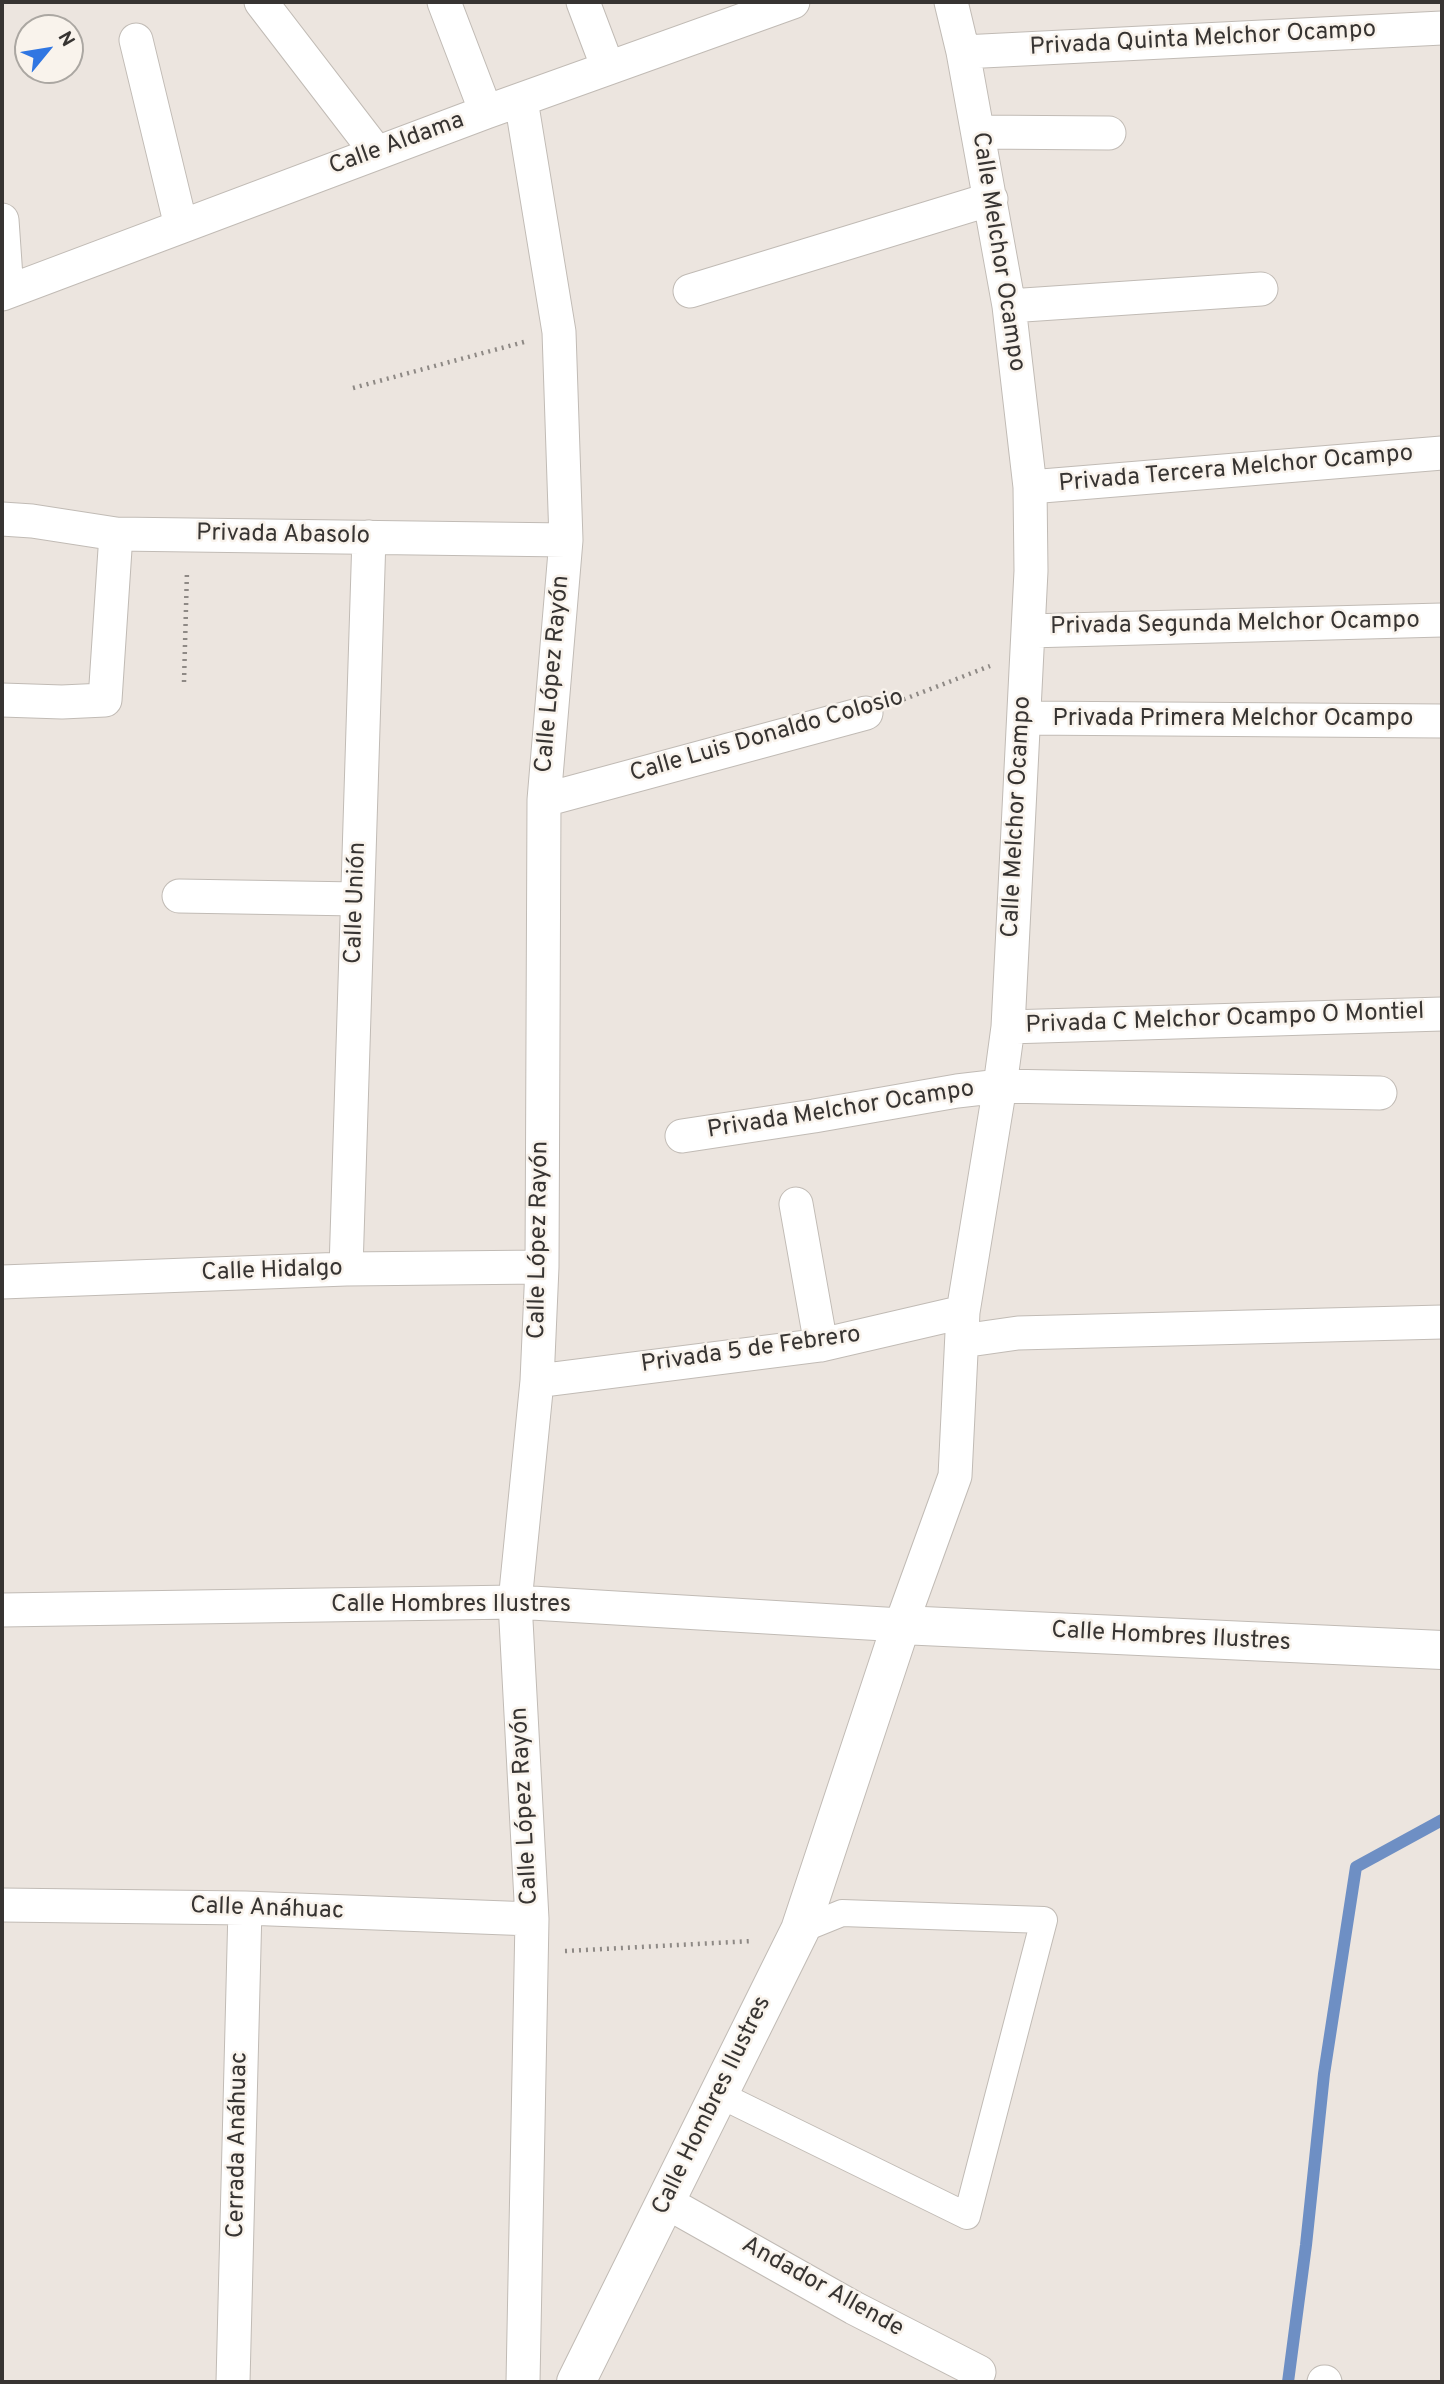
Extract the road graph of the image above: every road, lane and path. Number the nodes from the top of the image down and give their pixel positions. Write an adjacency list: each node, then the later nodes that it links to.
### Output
1 (261, 2): 15 (street)
2 (444, 2): 12 (street)
3 (583, 2): 10 (street)
4 (793, 2): 6 (street, Calle Aldama)
5 (951, 2): 9 (street, Calle Melchor Ocampo)
6 (746, 10): 10 (street, Calle Aldama)
7 (1442, 28): 9 (street, Privada Quinta Melchor Ocampo)
8 (136, 40): 18 (street)
9 (963, 52): 13 (street, Calle Melchor Ocampo)
10 (608, 68): 11 (street, Calle Aldama)
11 (521, 100): 12 (street, Calle Aldama); 23 (street, Calle López Rayón)
12 (486, 112): 15 (street, Calle Aldama)
13 (978, 132): 14 (street); 16 (street, Calle Melchor Ocampo)
14 (1109, 133)
15 (377, 153): 18 (street, Calle Aldama)
16 (990, 199): 20 (street); 22 (street, Calle Melchor Ocampo)
17 (2, 220): 21 (street)
18 (181, 226): 21 (street, Calle Aldama)
19 (1262, 289): 22 (street)
20 (690, 291)
21 (4, 293)
22 (1009, 306): 26 (street, Calle Melchor Ocampo)
23 (559, 332): 24 (path); 31 (street, Calle López Rayón)
24 (353, 387)
25 (1442, 453): 26 (street, Privada Tercera Melchor Ocampo)
26 (1030, 487): 33 (street, Calle Melchor Ocampo)
27 (2, 519): 28 (street, Privada Abasolo)
28 (116, 534): 29 (street, Privada Abasolo); 35 (street)
29 (188, 535): 30 (street, Privada Abasolo); 34 (path)
30 (369, 537): 31 (street, Privada Abasolo); 41 (street, Calle Unión)
31 (566, 540): 39 (street, Calle López Rayón)
32 (1442, 620): 33 (street, Privada Segunda Melchor Ocampo)
33 (1027, 641): 36 (path, Calle Luis Donaldo Colosio); 37 (street, Calle Melchor Ocampo)
34 (184, 682)
35 (2, 700)
36 (866, 713): 39 (street, Calle Luis Donaldo Colosio)
37 (1024, 718): 38 (street, Privada Primera Melchor Ocampo); 43 (street, Calle Melchor Ocampo)
38 (1442, 721)
39 (544, 800): 48 (street, Calle López Rayón)
40 (179, 896): 41 (street)
41 (357, 899): 49 (street, Calle Unión)
42 (1442, 1014): 43 (street, Privada C Melchor Ocampo O Montiel)
43 (1007, 1027): 44 (street, Calle Melchor Ocampo)
44 (1000, 1086): 45 (street); 46 (street, Privada Melchor Ocampo); 52 (street, Calle Melchor Ocampo)
45 (1380, 1093)
46 (682, 1136)
47 (796, 1203): 53 (street)
48 (542, 1267): 49 (street, Calle Hidalgo); 54 (street, Calle López Rayón)
49 (346, 1269): 50 (street, Calle Hidalgo)
50 (2, 1282)
51 (1442, 1322): 52 (street, Privada 5 de Febrero)
52 (962, 1326): 53 (street, Privada 5 de Febrero); 57 (street, Calle Melchor Ocampo)
53 (821, 1345): 54 (street, Privada 5 de Febrero)
54 (537, 1381): 55 (street, Calle López Rayón)
55 (515, 1602): 56 (street, Calle Hombres Ilustres); 57 (street, Calle Hombres Ilustres); 61 (street, Calle López Rayón)
56 (2, 1610)
57 (901, 1625): 58 (street, Calle Hombres Ilustres); 62 (street, Calle Hombres Ilustres)
58 (1442, 1650)
59 (2, 1905): 60 (street, Calle Anáhuac)
60 (245, 1908): 61 (street, Calle Anáhuac); 69 (street, Cerrada Anáhuac)
61 (532, 1919): 70 (street, Calle López Rayón)
62 (800, 1930): 65 (street, Calle Hombres Ilustres); 65 (street)
63 (760, 1941): 64 (path)
64 (556, 1951)
65 (718, 2094): 66 (street, Calle Hombres Ilustres)
66 (666, 2202): 67 (street, Andador Allende); 68 (street, Calle Hombres Ilustres)
67 (979, 2372)
68 (585, 2378)
69 (233, 2382)
70 (523, 2382)

